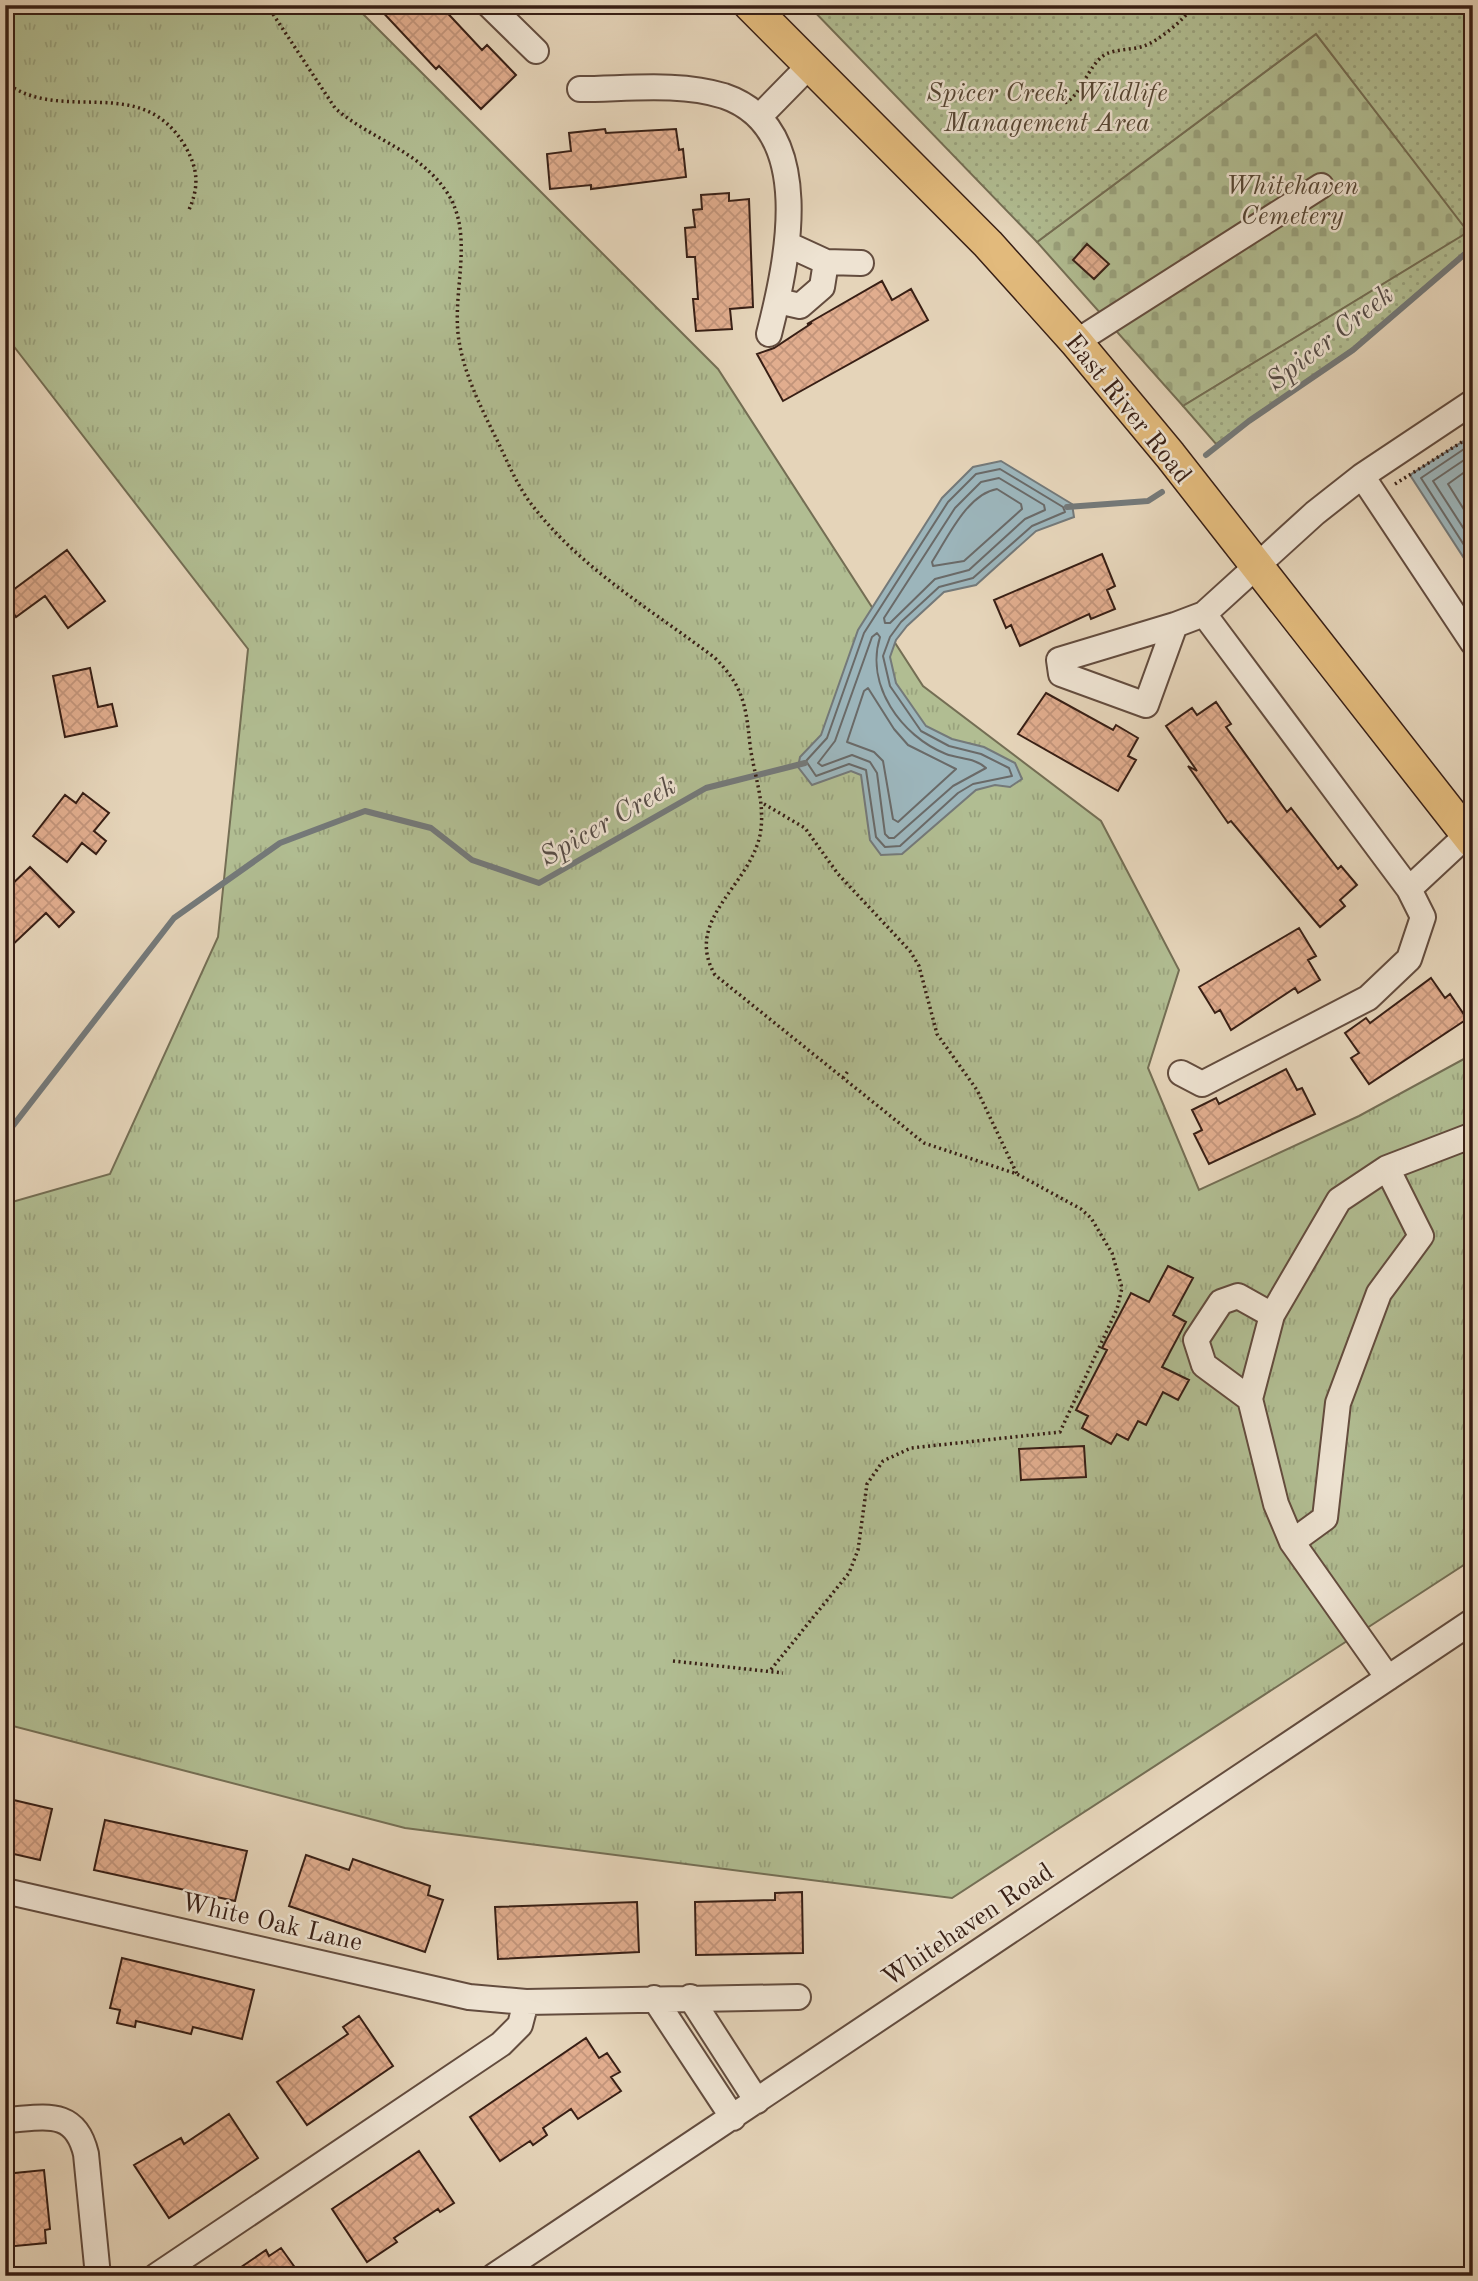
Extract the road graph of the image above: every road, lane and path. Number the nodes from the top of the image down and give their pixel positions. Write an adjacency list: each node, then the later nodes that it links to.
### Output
1 (267, 5): 27 (path)
2 (489, 5): 5 (street)
3 (750, 5): 6 (main road, East River Road)
4 (1194, 5): 9 (path)
5 (536, 51)
6 (809, 66): 10 (street); 18 (main road, East River Road)
7 (5, 82): 12 (path)
8 (580, 89): 10 (street)
9 (1065, 103)
10 (759, 117): 13 (street)
11 (1321, 186): 18 (street)
12 (188, 212)
13 (789, 245): 14 (street); 16 (street)
14 (826, 262): 15 (street); 16 (street)
15 (861, 263)
16 (778, 301): 17 (street)
17 (769, 334)
18 (1076, 342): 23 (main road, East River Road)
19 (1473, 402): 21 (street)
20 (1473, 435): 22 (path)
21 (1362, 476): 22 (street); 23 (street)
22 (1376, 497): 26 (street)
23 (1255, 566): 24 (street); 28 (main road, East River Road)
24 (1204, 614): 25 (street); 29 (street)
25 (1175, 625): 25 (street)
26 (1473, 643)
27 (763, 803): 32 (path); 35 (path)
28 (1470, 839): 29 (street)
29 (1409, 888): 31 (street)
30 (848, 1071): 32 (path)
31 (1181, 1073)
32 (843, 1078): 35 (path)
33 (1473, 1135): 34 (street)
34 (1387, 1168): 36 (street); 38 (street)
35 (1017, 1174): 41 (path)
36 (1272, 1315): 37 (street); 37 (street)
37 (1250, 1399): 38 (street)
38 (1292, 1542): 43 (street)
39 (1473, 1621): 43 (street, Whitehaven Road)
40 (673, 1661): 41 (path)
41 (769, 1672): 42 (path)
42 (783, 1673)
43 (1388, 1678): 49 (street, Whitehaven Road)
44 (5, 1891): 48 (street, White Oak Lane)
45 (690, 1997): 46 (street, White Oak Lane); 47 (street, White Oak Lane); 49 (street)
46 (798, 1997)
47 (654, 1998): 48 (street, White Oak Lane); 50 (street)
48 (526, 2001): 53 (street)
49 (757, 2101): 50 (street, Whitehaven Road)
50 (733, 2118): 54 (street, Whitehaven Road)
51 (5, 2120): 52 (street)
52 (98, 2276)
53 (156, 2276)
54 (494, 2276)

